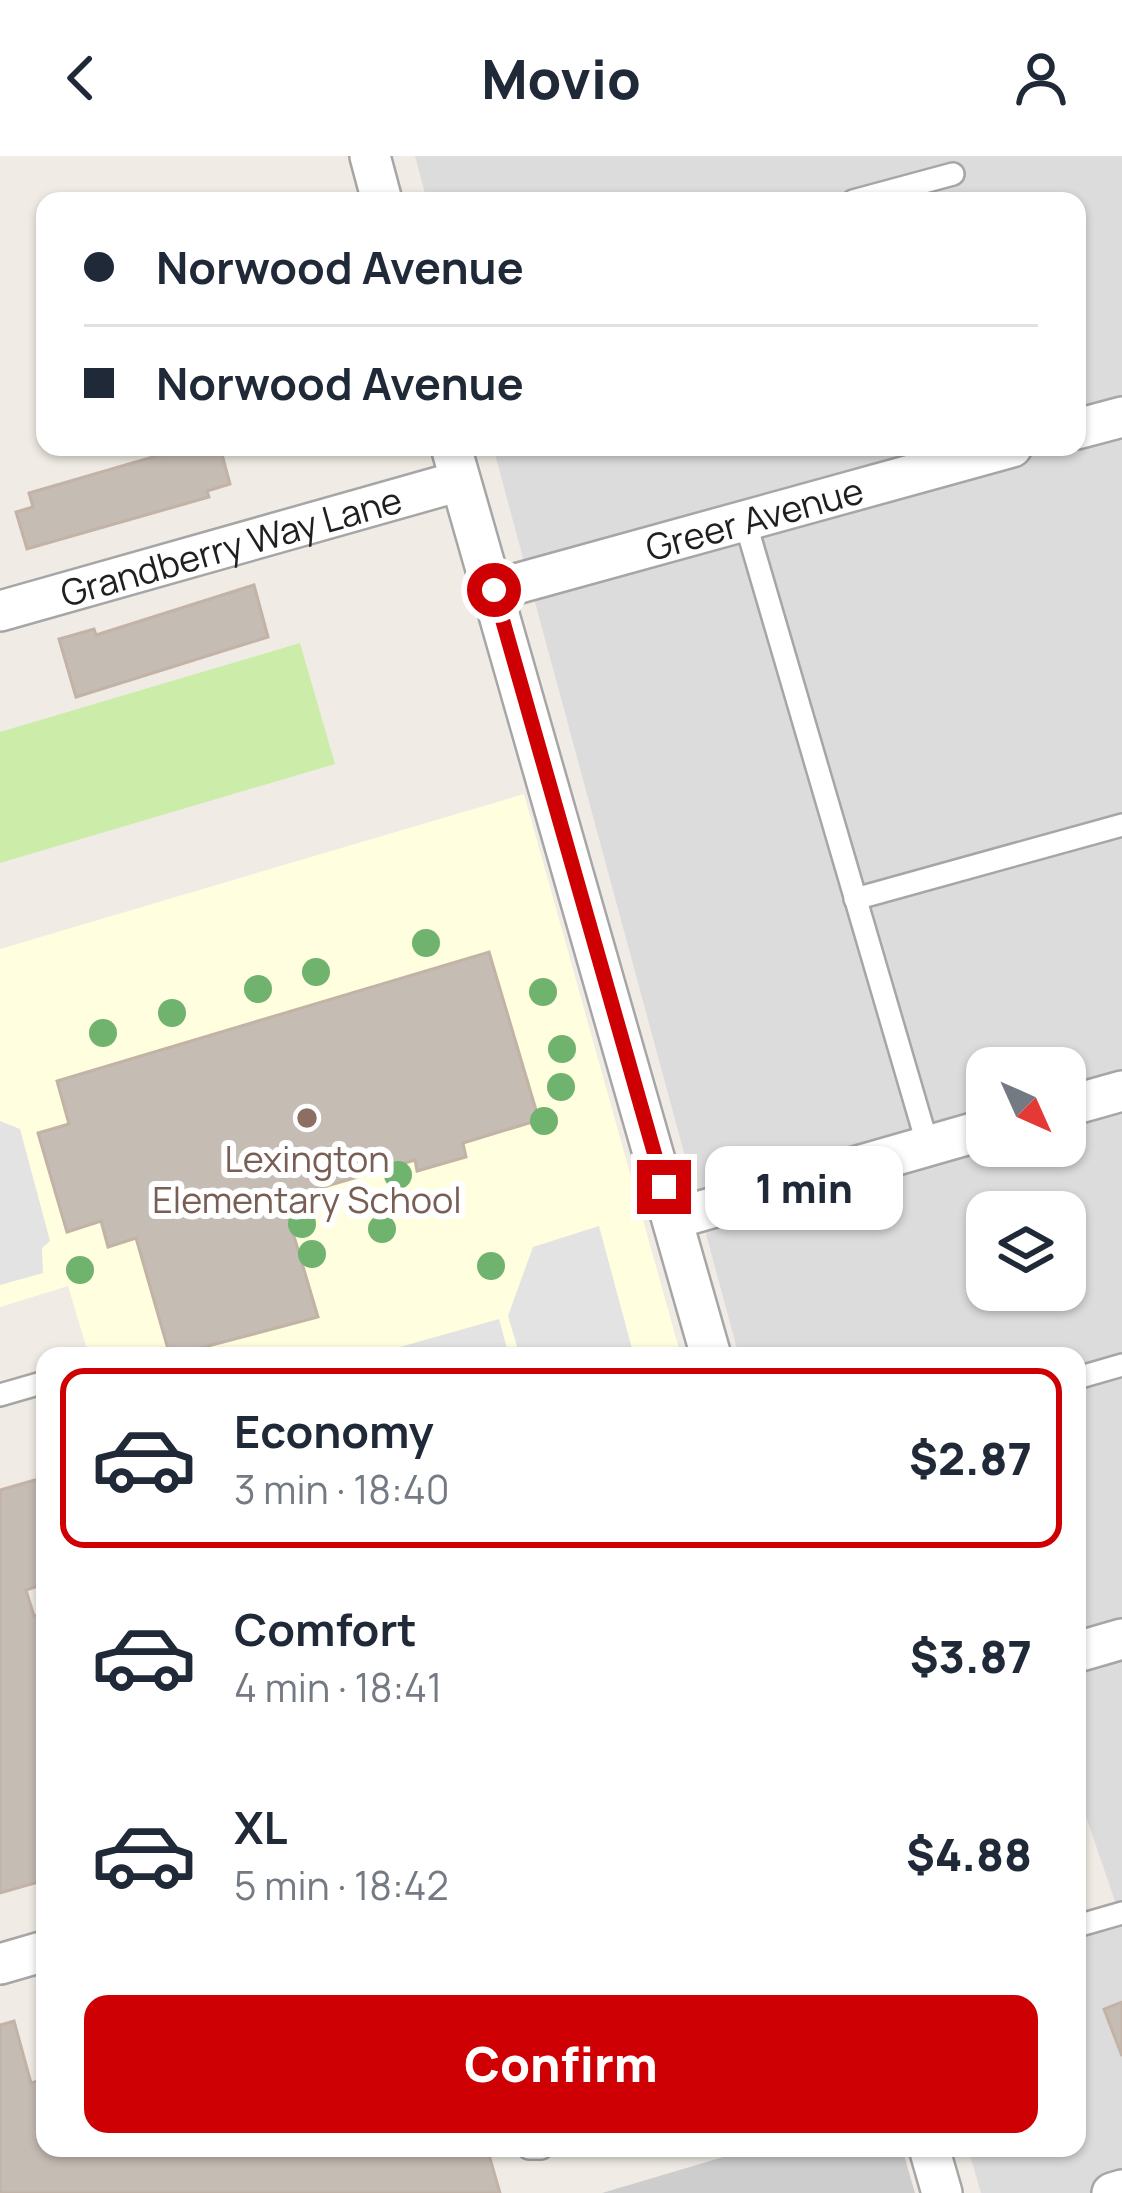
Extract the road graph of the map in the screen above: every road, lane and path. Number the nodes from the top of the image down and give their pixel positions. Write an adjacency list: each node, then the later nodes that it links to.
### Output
1 (370, 156): 3 (street)
2 (953, 173): 4 (lane)
3 (380, 192)
4 (885, 192)
5 (1122, 417): 6 (street)
6 (1086, 427)
7 (979, 456): 9 (street, Greer Avenue)
8 (455, 464): 10 (street); 11 (street, Grandberry Way Lane)
9 (745, 520): 10 (street, Greer Avenue); 13 (lane)
10 (494, 590): 18 (street)
11 (0, 611)
12 (1122, 825): 13 (lane)
13 (855, 899): 17 (lane)
14 (1122, 1091): 15 (street)
15 (1086, 1101)
16 (966, 1135): 17 (street)
17 (928, 1146): 18 (street)
18 (673, 1219): 19 (street)
19 (709, 1347)
20 (1122, 1365): 21 (lane)
21 (1086, 1375)
22 (36, 1385): 23 (lane)
23 (0, 1395)
24 (1122, 1639): 25 (street)
25 (1086, 1649)
26 (1122, 1913): 27 (lane)
27 (1086, 1923)
28 (36, 1954): 29 (street)
29 (0, 1964)
30 (932, 2157): 32 (street)
31 (1122, 2190): 33 (street)
32 (942, 2193)
33 (1112, 2193)

